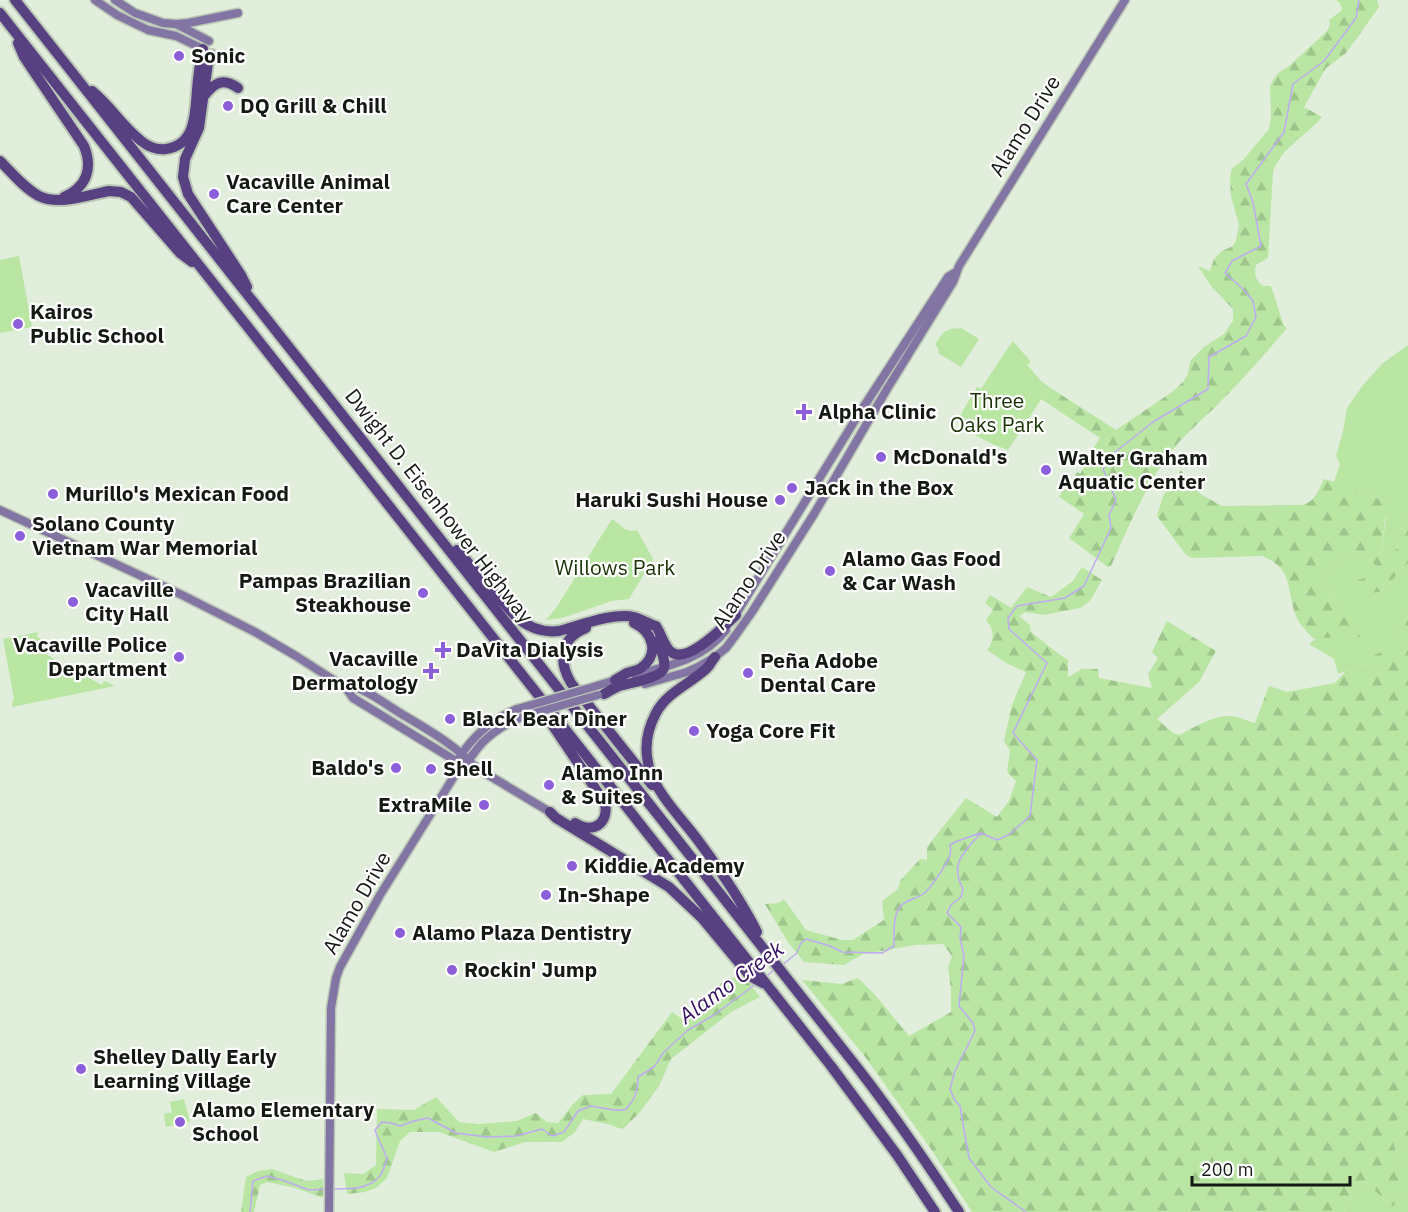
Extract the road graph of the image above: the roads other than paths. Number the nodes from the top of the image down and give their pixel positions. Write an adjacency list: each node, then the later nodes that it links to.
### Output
1 (15, 0): 10 (highway, Dwight D. Eisenhower Highway)
2 (95, 0): 9 (main road)
3 (115, 0): 8 (main road)
4 (1125, 0): 16 (main road, Alamo Drive)
5 (0, 13): 7 (highway, Dwight D. Eisenhower Highway)
6 (238, 13): 8 (main road)
7 (8, 24): 14 (highway); 15 (highway, Dwight D. Eisenhower Highway)
8 (176, 24): 9 (main road)
9 (208, 48): 10 (highway); 12 (highway)
10 (78, 80): 17 (highway, Dwight D. Eisenhower Highway)
11 (238, 88): 12 (highway)
12 (204, 96): 17 (highway)
13 (0, 161): 14 (highway)
14 (57, 200): 15 (highway)
15 (204, 271): 25 (highway, Dwight D. Eisenhower Highway)
16 (956, 272): 20 (main road, Alamo Drive); 22 (main road, Alamo Drive)
17 (256, 306): 19 (highway, Dwight D. Eisenhower Highway)
18 (0, 510): 27 (main road)
19 (438, 536): 21 (highway); 30 (highway, Dwight D. Eisenhower Highway)
20 (736, 615): 21 (highway); 23 (main road, Alamo Drive)
21 (646, 623): 23 (highway)
22 (715, 657): 26 (main road, Alamo Drive); 28 (highway)
23 (665, 667): 24 (main road, Alamo Drive); 26 (highway)
24 (615, 680): 26 (main road, Alamo Drive); 28 (highway)
25 (533, 688): 29 (highway); 31 (highway, Dwight D. Eisenhower Highway)
26 (598, 692): 27 (main road, Alamo Drive, bridge); 27 (main road, Alamo Drive, bridge)
27 (464, 763): 29 (main road); 32 (main road, Alamo Drive)
28 (663, 796): 30 (highway)
29 (550, 812): 31 (highway)
30 (771, 957): 34 (highway, Dwight D. Eisenhower Highway)
31 (754, 973): 33 (highway)
32 (329, 1212)
33 (935, 1212)
34 (958, 1212)

